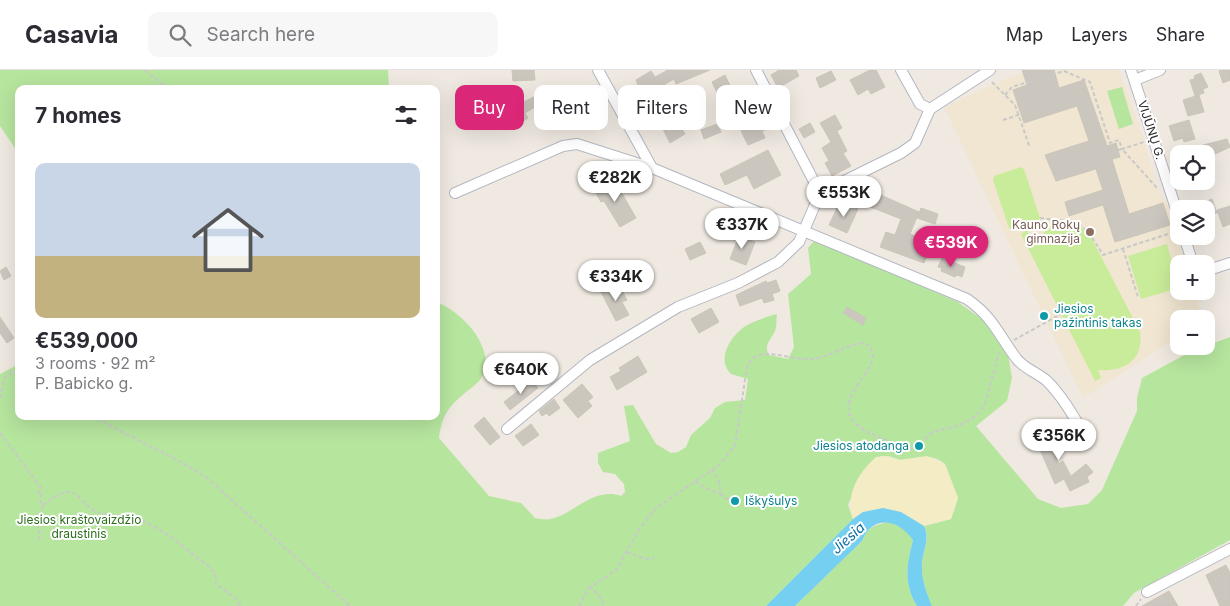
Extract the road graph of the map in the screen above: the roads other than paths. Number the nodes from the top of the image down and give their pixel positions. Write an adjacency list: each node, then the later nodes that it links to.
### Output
1 (598, 70): 8 (street)
2 (756, 70): 10 (street)
3 (901, 70): 7 (street)
4 (990, 70): 7 (street)
5 (1160, 70): 6 (street)
6 (1133, 75): 11 (street, VIJŪNŲ G.)
7 (930, 109): 10 (street)
8 (652, 168): 9 (street); 12 (street)
9 (455, 193)
10 (820, 193): 12 (street)
11 (1173, 200)
12 (804, 230): 15 (street); 16 (street)
13 (1230, 263): 14 (street)
14 (1215, 268)
15 (507, 428)
16 (1084, 436)
17 (1230, 549): 18 (street)
18 (1147, 592)

